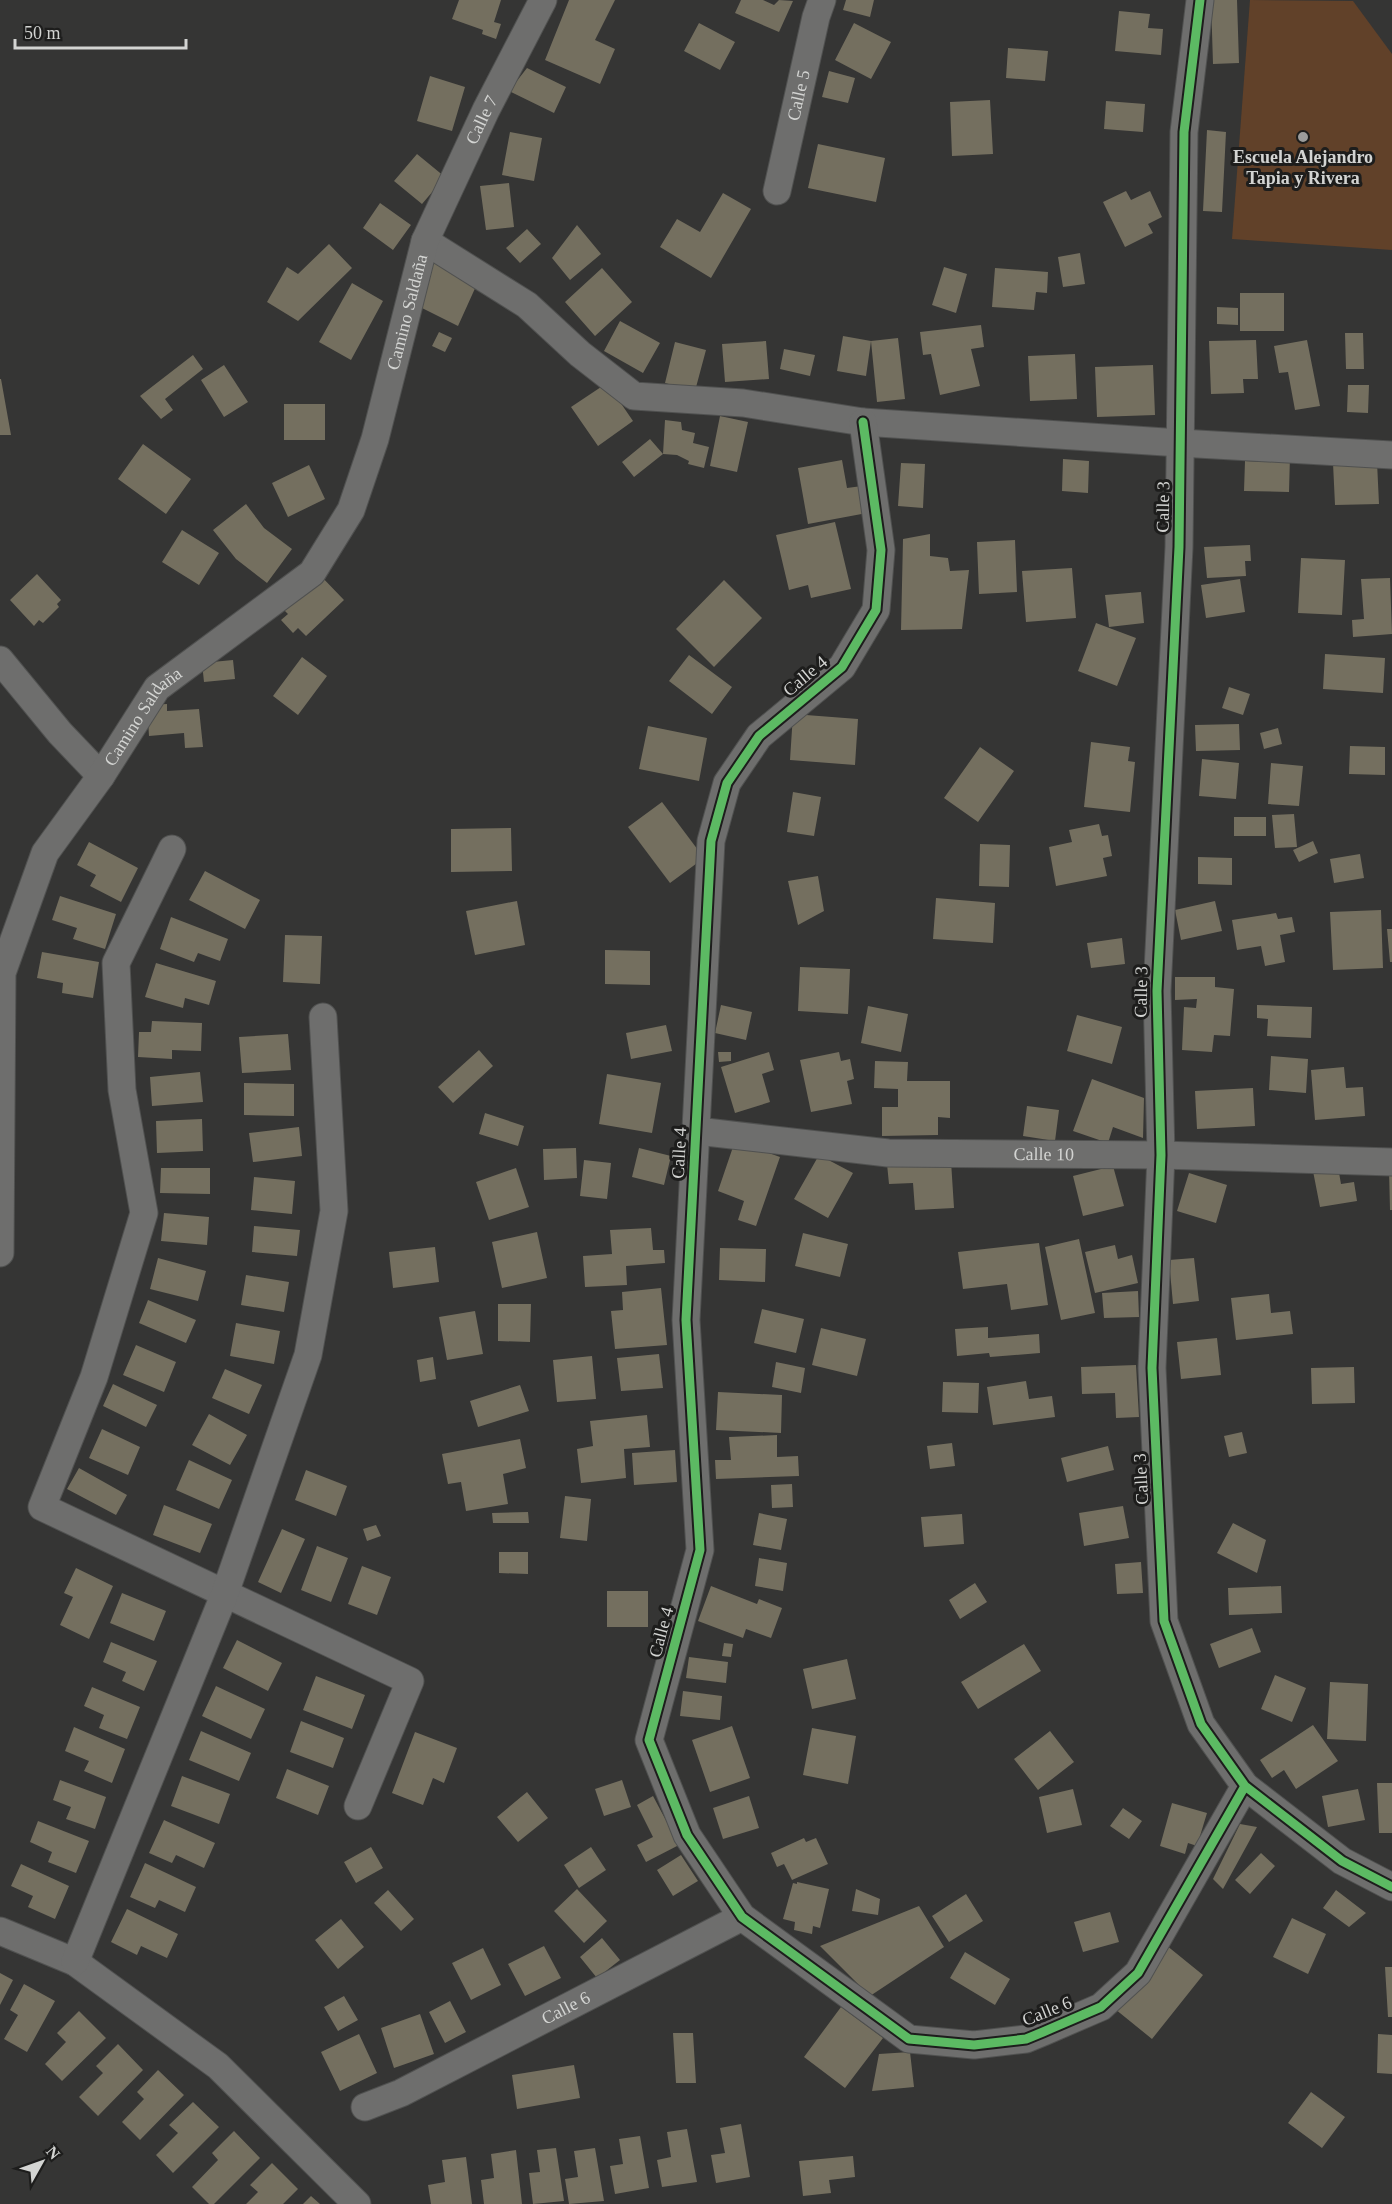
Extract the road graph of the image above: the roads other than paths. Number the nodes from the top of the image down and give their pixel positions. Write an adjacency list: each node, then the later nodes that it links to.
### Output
1 (543, 0): 5 (street, Calle 7)
2 (822, 0): 4 (street, Calle 5)
3 (1200, 0): 7 (street, Calle 3)
4 (777, 191)
5 (425, 241): 6 (street); 10 (street, Camino Saldaña)
6 (863, 422): 7 (street); 13 (street, Calle 4)
7 (1180, 443): 8 (street); 14 (street, Calle 3)
8 (1392, 455)
9 (0, 660): 10 (street)
10 (101, 776): 16 (street, Camino Saldaña)
11 (172, 849): 17 (street)
12 (323, 1017): 17 (street)
13 (697, 1131): 14 (street, Calle 10); 21 (street, Calle 4)
14 (1161, 1155): 15 (street, Calle 10); 18 (street, Calle 3)
15 (1392, 1162)
16 (0, 1253)
17 (225, 1593): 19 (street); 23 (street)
18 (1245, 1786): 20 (street, Calle 3); 21 (street, Calle 6)
19 (358, 1806)
20 (1392, 1887)
21 (742, 1917): 24 (street, Calle 6)
22 (0, 1931): 23 (street)
23 (75, 1962): 25 (street)
24 (365, 2107)
25 (357, 2204)

